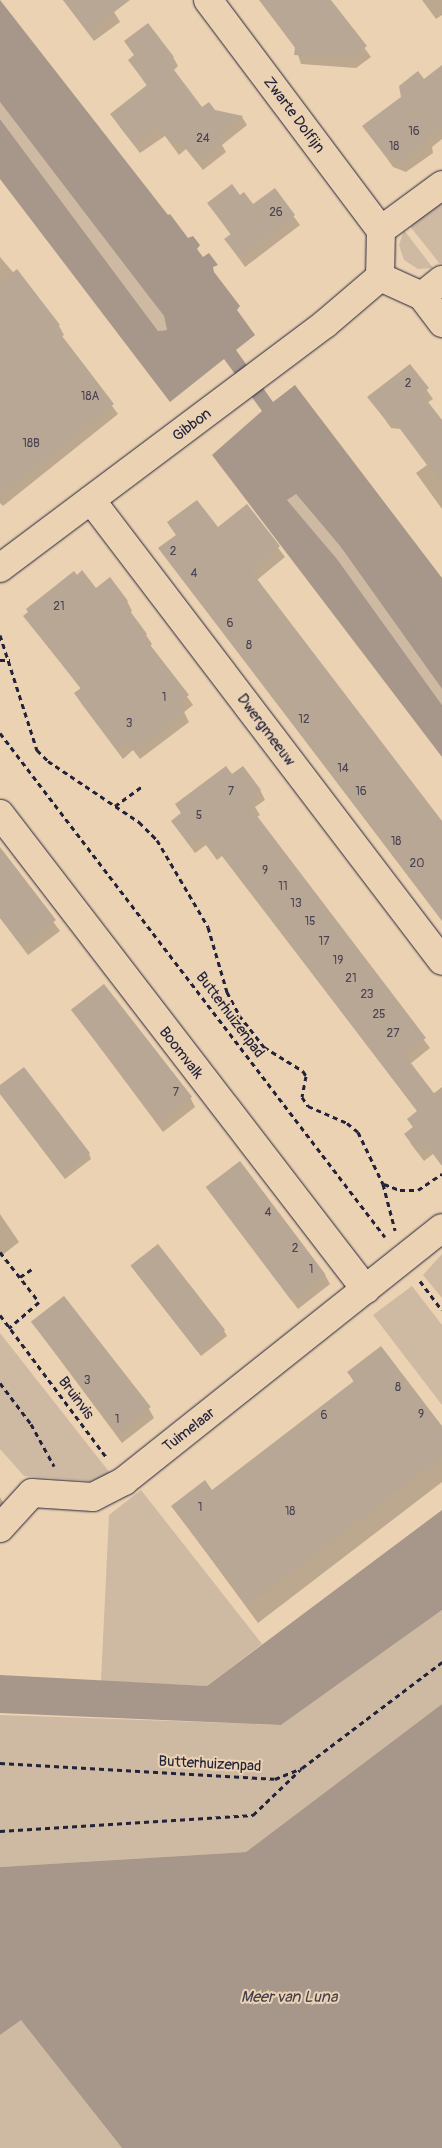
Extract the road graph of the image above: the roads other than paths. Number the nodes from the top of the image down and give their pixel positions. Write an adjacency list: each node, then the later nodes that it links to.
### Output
1 (208, 0): 3 (street, Zwarte Dolfijn)
2 (442, 185): 3 (street)
3 (381, 230): 4 (street)
4 (380, 277): 5 (street); 7 (street, Gibbon)
5 (432, 288): 6 (street)
6 (442, 323)
7 (91, 500): 8 (street, Gibbon); 10 (street, Dwergmeeuw)
8 (0, 568)
9 (0, 814): 12 (street, Boomvalk)
10 (442, 961)
11 (442, 1228): 12 (street)
12 (366, 1290): 13 (street, Tuimelaar)
13 (0, 1528)

